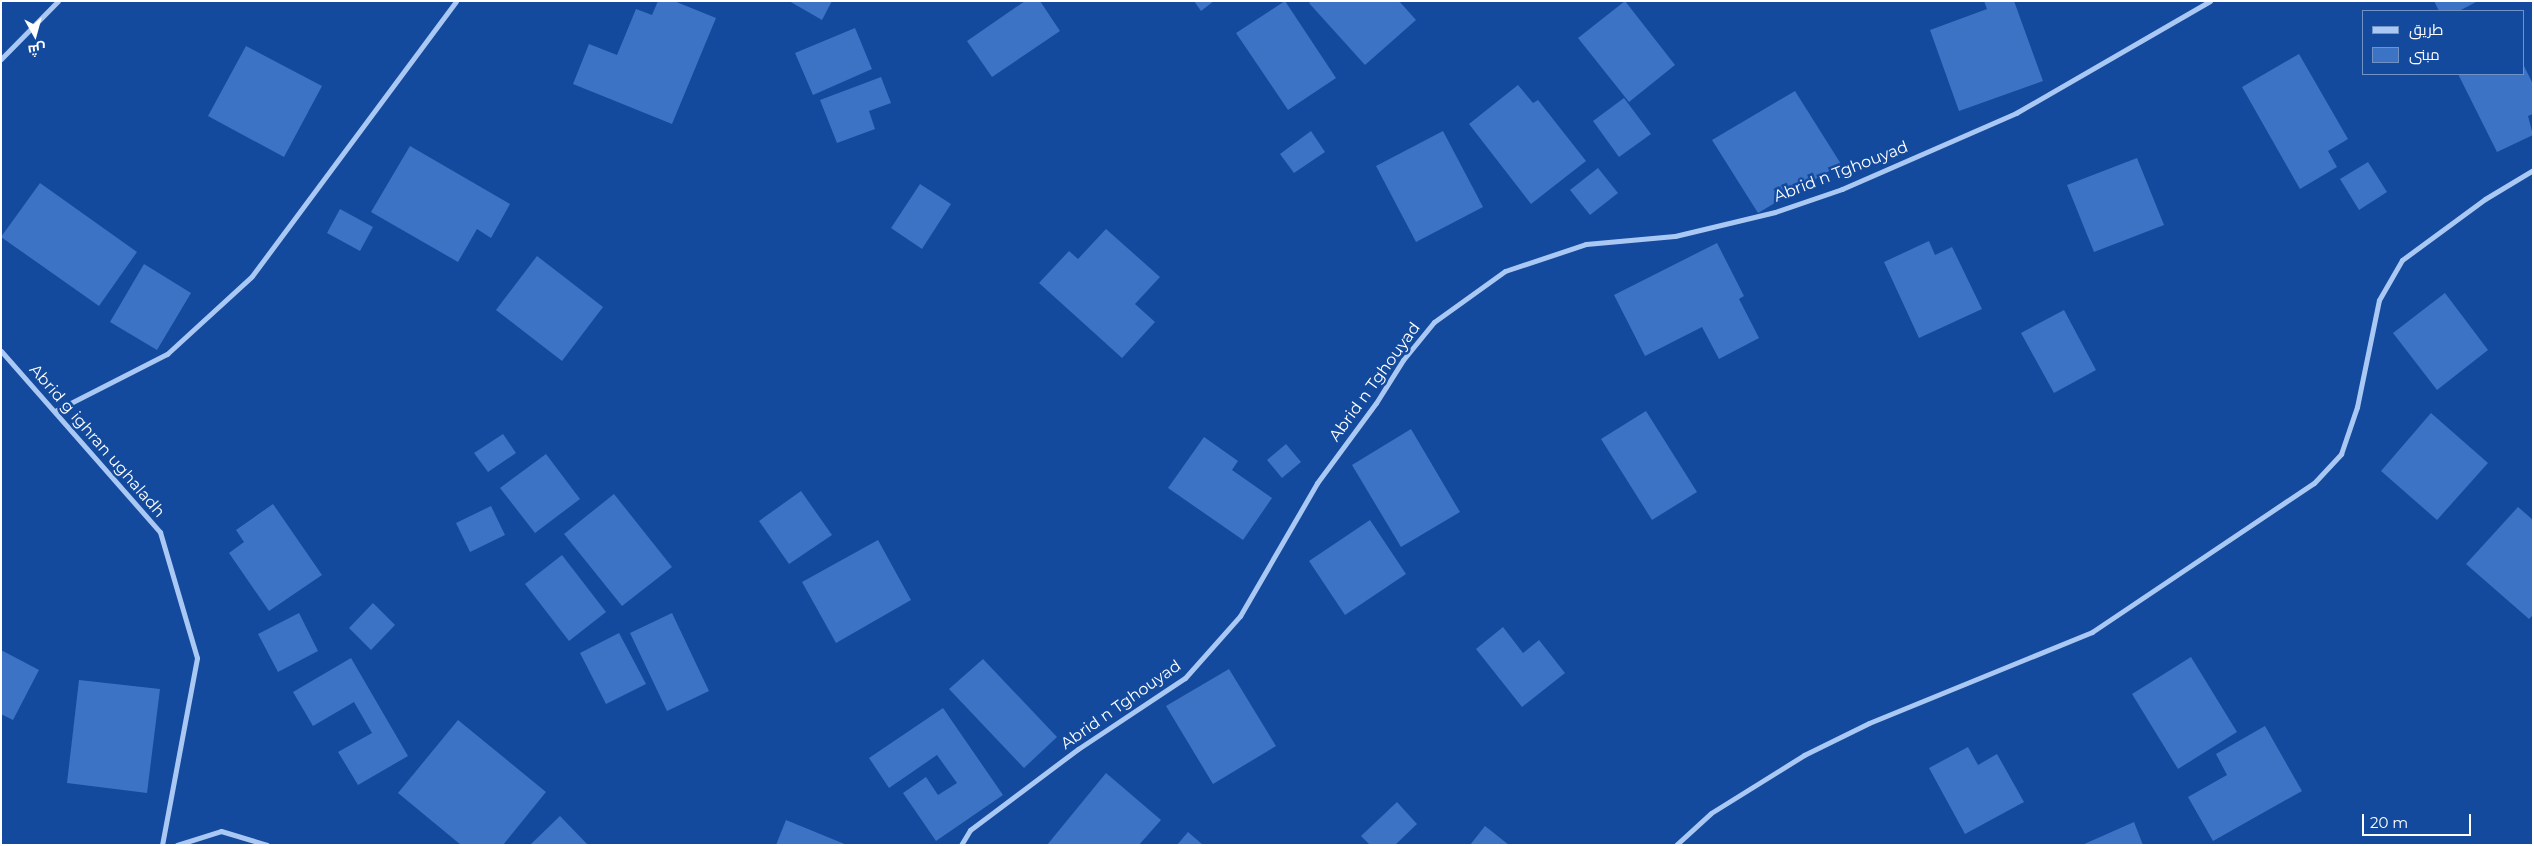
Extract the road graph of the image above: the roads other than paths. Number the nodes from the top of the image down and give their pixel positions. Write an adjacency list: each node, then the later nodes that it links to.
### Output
1 (58, 1): 4 (street)
2 (456, 1): 7 (street)
3 (2210, 1): 11 (street, Abrid n Tghouyad)
4 (1, 59)
5 (2533, 170): 12 (street)
6 (1, 351): 7 (street, Abrid g ighran ughaladh)
7 (55, 411): 8 (street, Abrid g ighran ughaladh)
8 (162, 845)
9 (178, 845): 10 (street)
10 (267, 845)
11 (961, 845)
12 (1676, 845)

